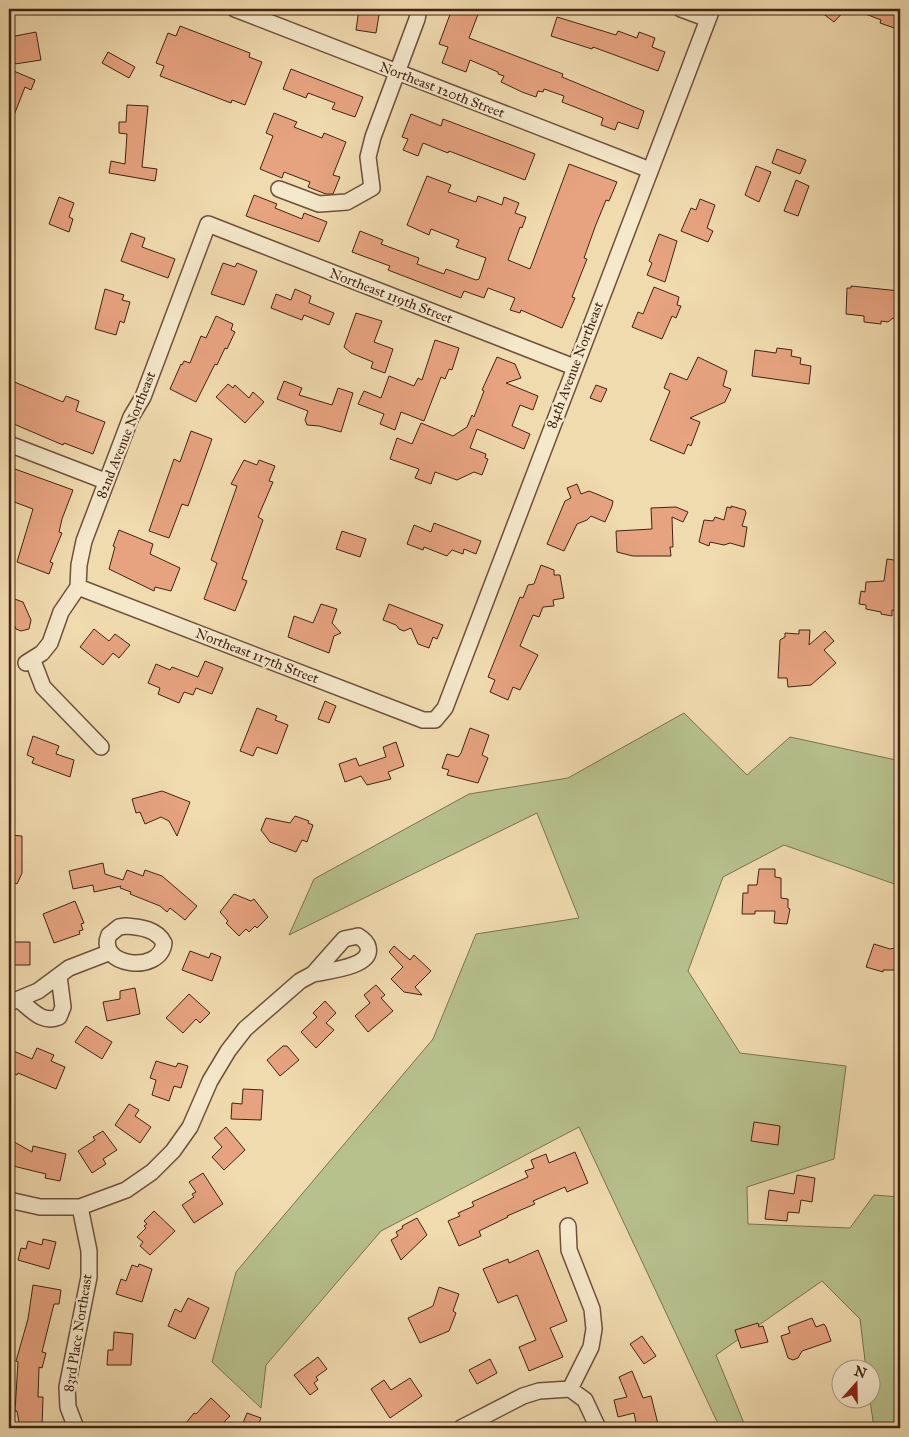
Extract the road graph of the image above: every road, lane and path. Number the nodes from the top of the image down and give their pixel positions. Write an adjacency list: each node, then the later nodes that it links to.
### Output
1 (419, 9): 5 (street)
2 (681, 9): 4 (street)
3 (245, 10): 5 (street, Northeast 120th Street)
4 (710, 14): 6 (street, 84th Avenue Northeast)
5 (398, 73): 6 (street, Northeast 120th Street); 7 (street)
6 (650, 170): 9 (street, 84th Avenue Northeast)
7 (279, 189)
8 (208, 224): 9 (street, Northeast 119th Street); 11 (street, 82nd Avenue Northeast)
9 (574, 367): 13 (street, 84th Avenue Northeast)
10 (9, 444): 11 (street)
11 (105, 481): 12 (street, 82nd Avenue Northeast)
12 (78, 587): 13 (street, Northeast 117th Street); 14 (street)
13 (435, 720)
14 (101, 747)
15 (108, 953): 17 (street)
16 (313, 974): 20 (street)
17 (59, 976): 18 (street); 18 (street)
18 (14, 1001)
19 (9, 1200): 20 (street)
20 (80, 1207): 23 (street, 83rd Place Northeast)
21 (568, 1226): 22 (street)
22 (570, 1389): 24 (street); 25 (street)
23 (76, 1428)
24 (461, 1428)
25 (598, 1428)

